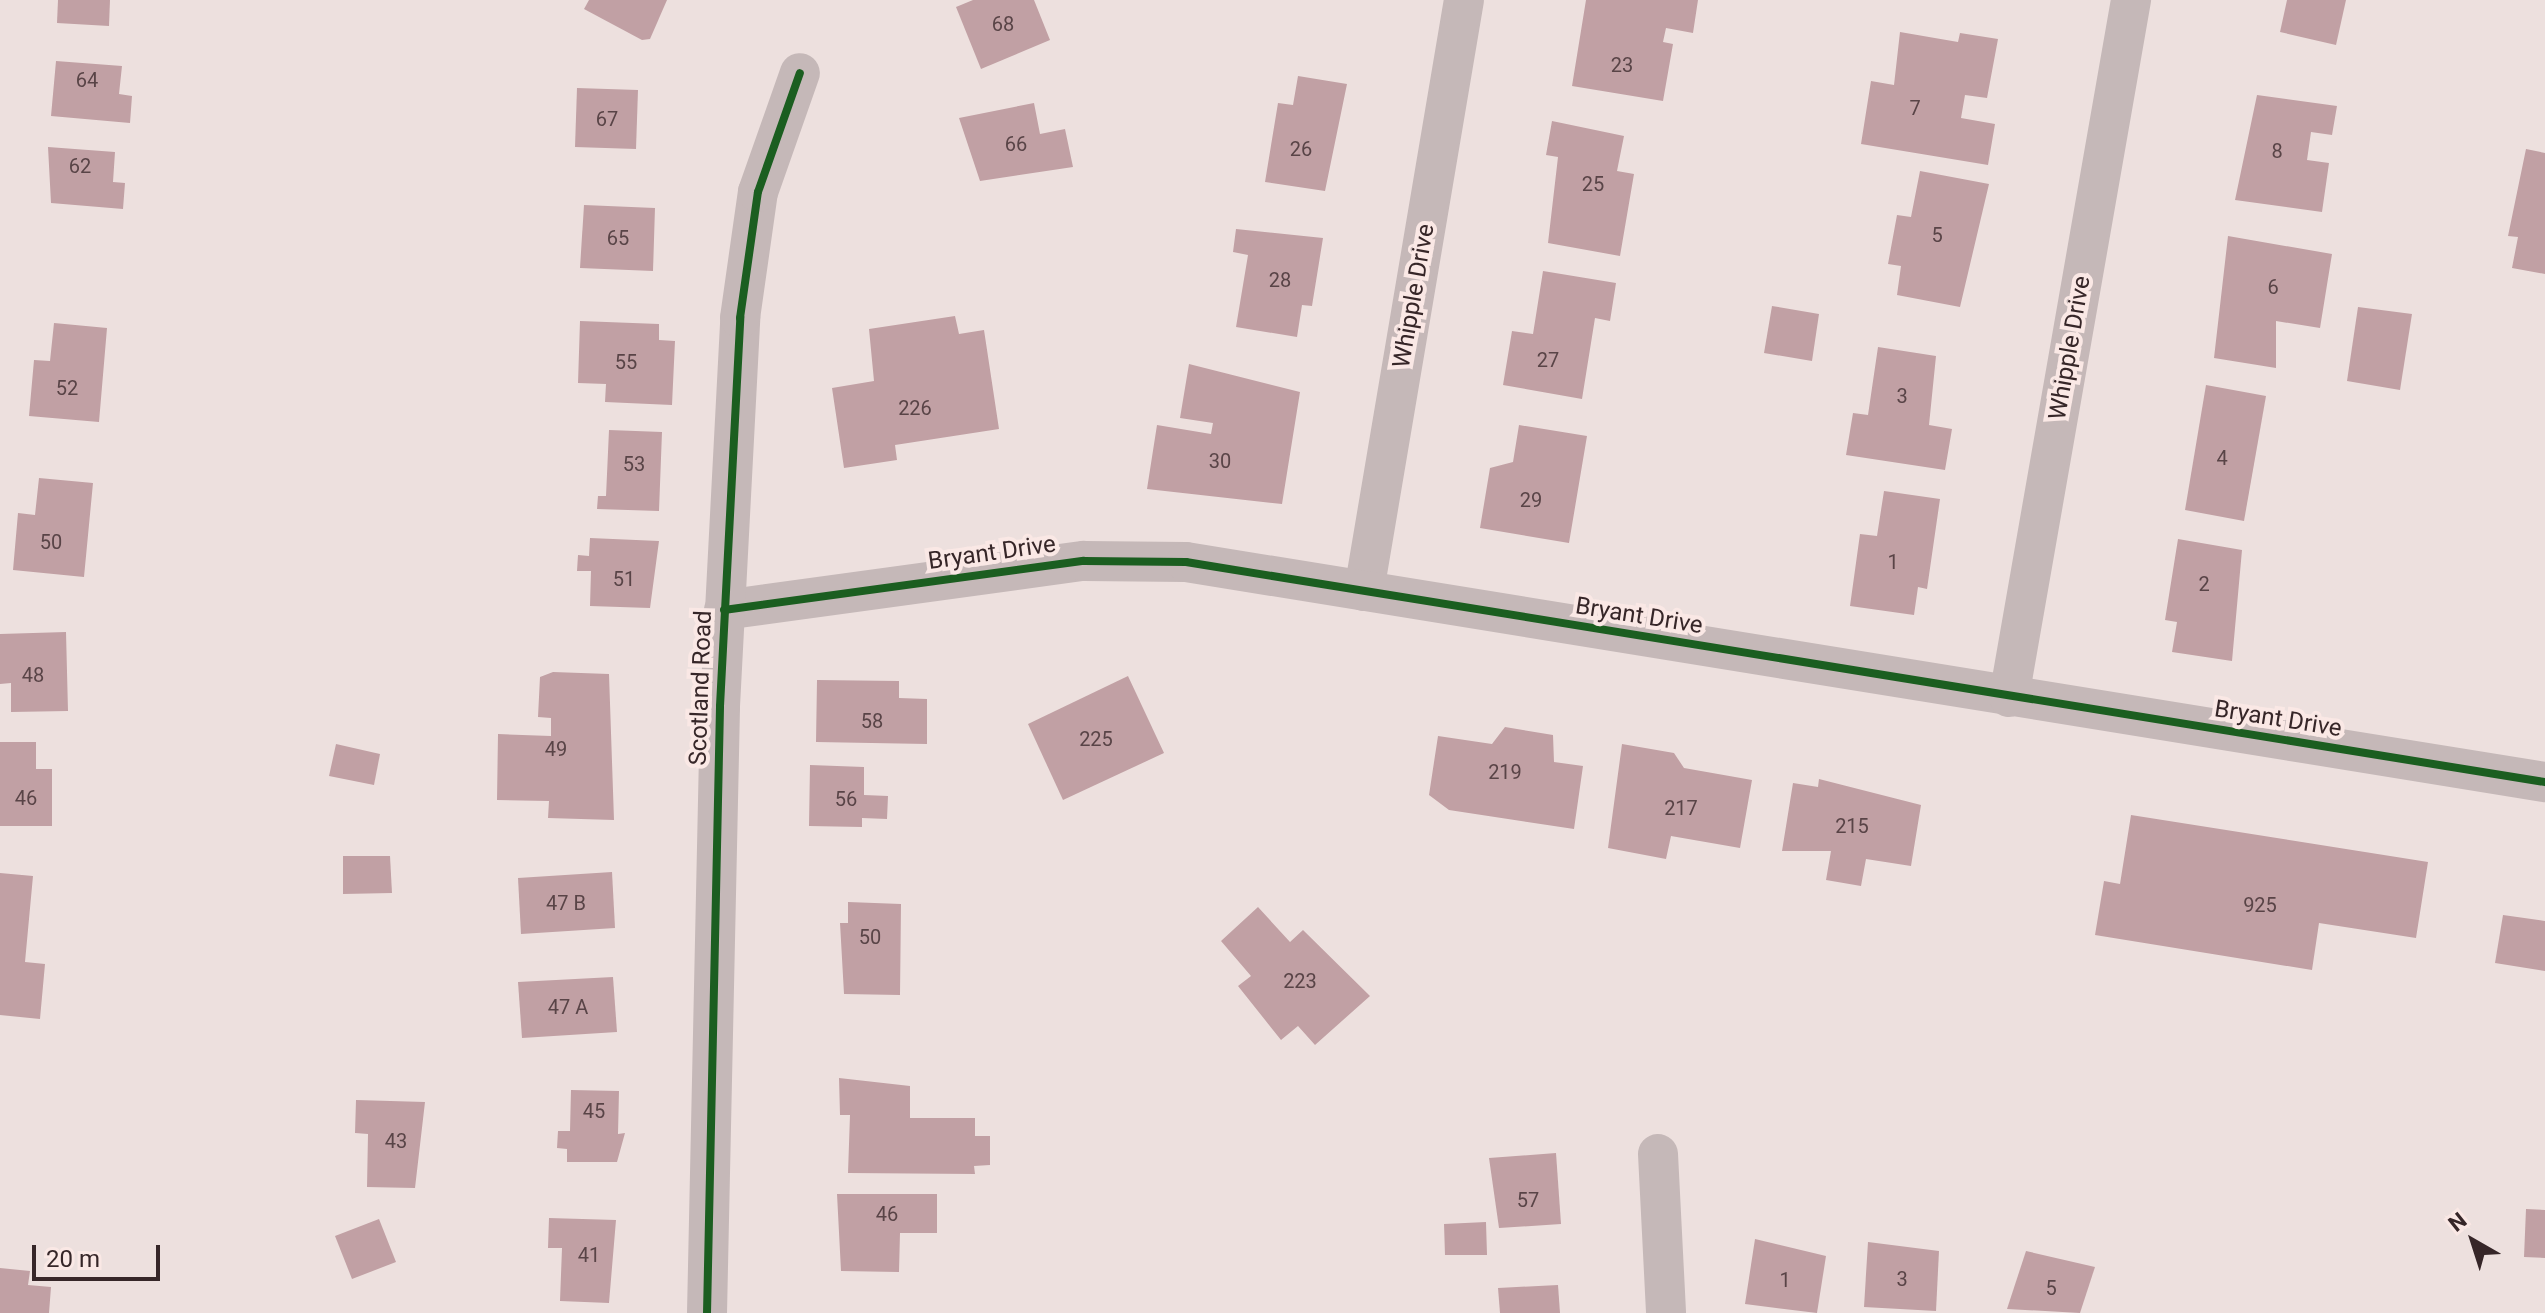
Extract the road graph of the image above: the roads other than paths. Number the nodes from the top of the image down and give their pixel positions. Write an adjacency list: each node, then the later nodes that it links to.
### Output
1 (1464, 0): 4 (street, Whipple Drive)
2 (2131, 0): 6 (street, Whipple Drive)
3 (800, 73): 5 (street, Scotland Road)
4 (1364, 591): 5 (street, Bryant Drive); 6 (street, Bryant Drive)
5 (724, 610): 9 (street, Scotland Road)
6 (2009, 697): 7 (street, Bryant Drive)
7 (2545, 782)
8 (1658, 1154): 10 (street)
9 (707, 1313)
10 (1666, 1313)

